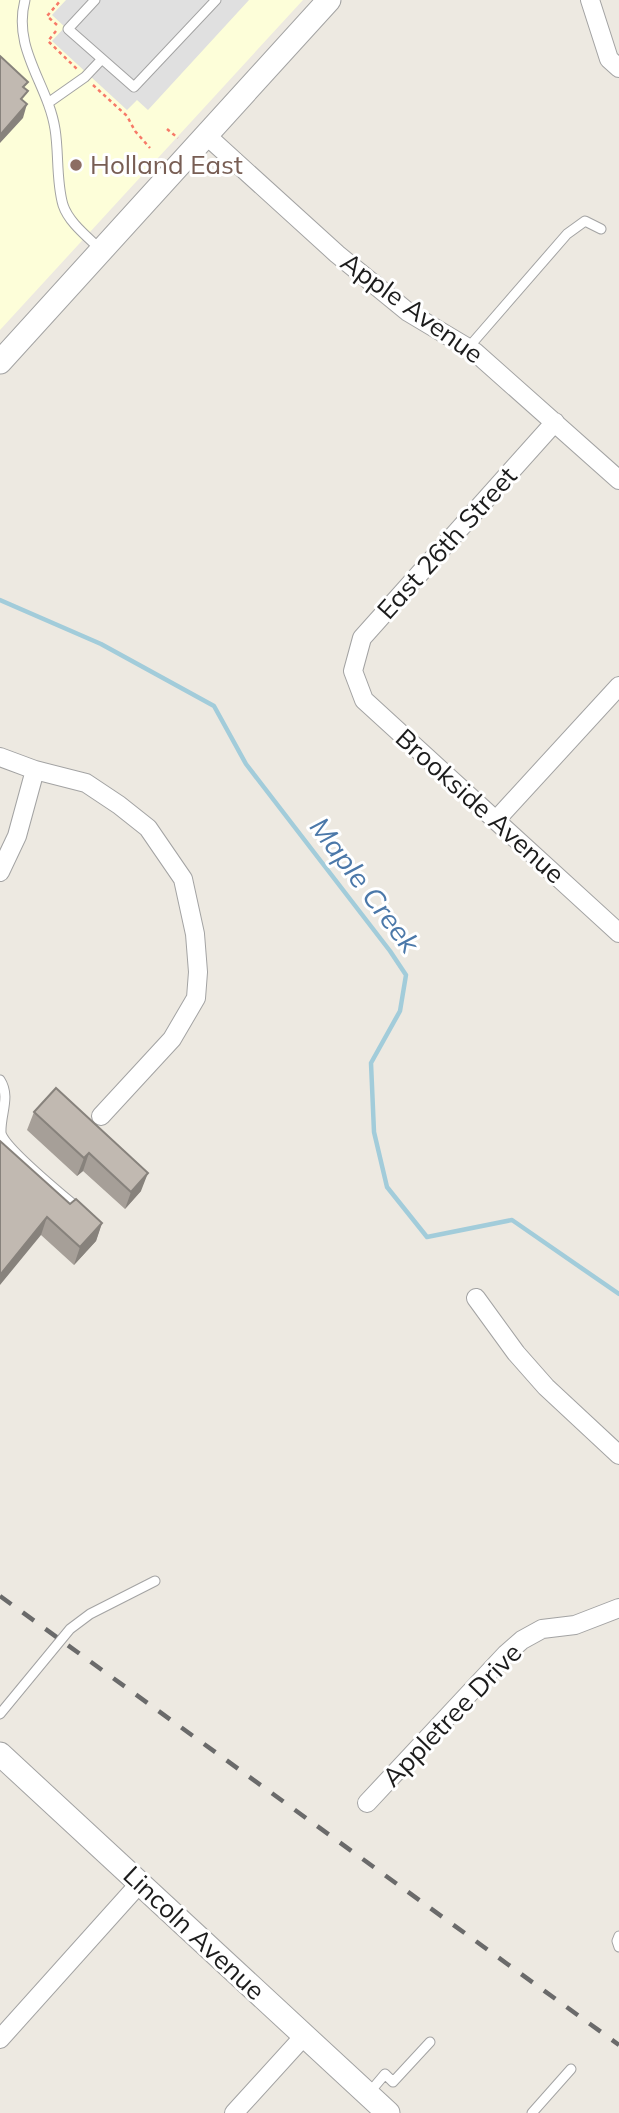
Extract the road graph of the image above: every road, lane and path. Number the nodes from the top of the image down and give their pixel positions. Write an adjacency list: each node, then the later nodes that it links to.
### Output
1 (25, 0): 9 (lane)
2 (95, 0): 6 (lane)
3 (216, 0): 6 (lane)
4 (329, 0): 11 (street)
5 (590, 0): 7 (street)
6 (102, 59): 9 (lane)
7 (619, 68)
8 (93, 85): 13 (path)
9 (48, 103): 15 (lane)
10 (167, 129): 12 (path)
11 (206, 135): 15 (street); 16 (street, Apple Avenue)
12 (182, 142)
13 (150, 148)
14 (601, 229): 16 (lane)
15 (102, 251): 17 (street)
16 (468, 348): 18 (street, Apple Avenue)
17 (0, 362)
18 (555, 422): 19 (street, Apple Avenue); 20 (street, East 26th Street)
19 (619, 480)
20 (353, 671): 24 (street, Brookside Avenue)
21 (619, 686): 24 (street)
22 (0, 757): 23 (street)
23 (35, 770): 25 (street); 28 (street)
24 (497, 819): 26 (street, Brookside Avenue)
25 (0, 872)
26 (619, 933)
27 (0, 1080): 29 (lane)
28 (101, 1116)
29 (88, 1218)
30 (476, 1298): 31 (street)
31 (619, 1455)
32 (155, 1581): 34 (lane)
33 (618, 1610): 36 (street, Appletree Drive)
34 (0, 1714)
35 (0, 1754): 37 (street, Lincoln Avenue)
36 (367, 1803)
37 (140, 1883): 40 (street, Lincoln Avenue); 41 (street)
38 (619, 1936): 39 (lane)
39 (619, 1947)
40 (305, 2035): 44 (street, Lincoln Avenue); 45 (street)
41 (0, 2039)
42 (430, 2042): 44 (lane)
43 (571, 2069): 47 (lane)
44 (368, 2094): 46 (street, Lincoln Avenue)
45 (234, 2113)
46 (388, 2113)
47 (532, 2113)

